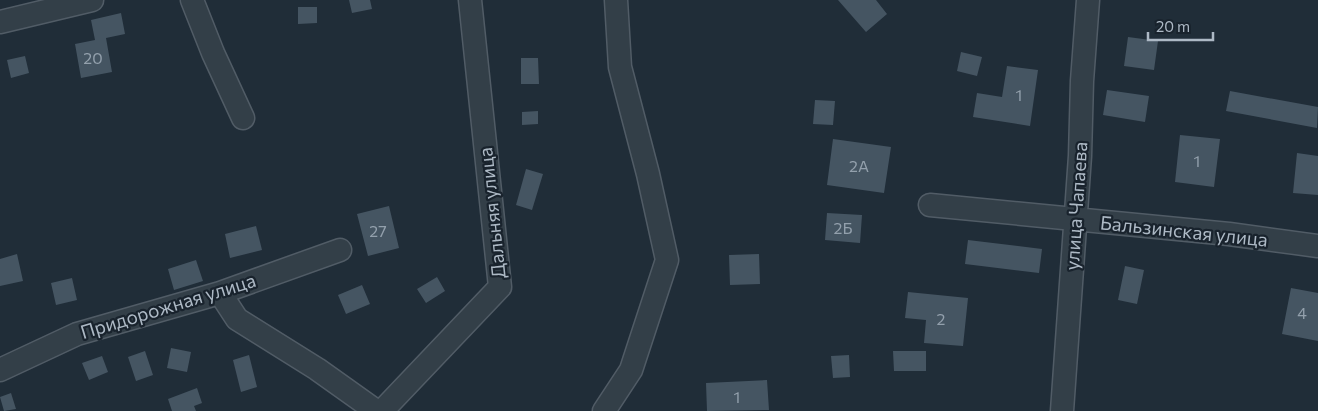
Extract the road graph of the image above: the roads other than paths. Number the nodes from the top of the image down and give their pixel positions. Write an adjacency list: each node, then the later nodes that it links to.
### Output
1 (92, 0): 6 (street)
2 (192, 0): 7 (street)
3 (470, 0): 15 (street, Дальняя улица)
4 (616, 0): 16 (street)
5 (1088, 0): 9 (street, улица Чапаева)
6 (0, 22)
7 (243, 118)
8 (930, 204): 9 (street, Бальзинская улица)
9 (1075, 219): 10 (street, Бальзинская улица); 17 (street, улица Чапаева)
10 (1318, 246)
11 (340, 250): 12 (street, Придорожная улица)
12 (220, 293): 13 (street, Придорожная улица); 14 (street)
13 (0, 370)
14 (376, 411)
15 (382, 411)
16 (604, 411)
17 (1062, 411)

